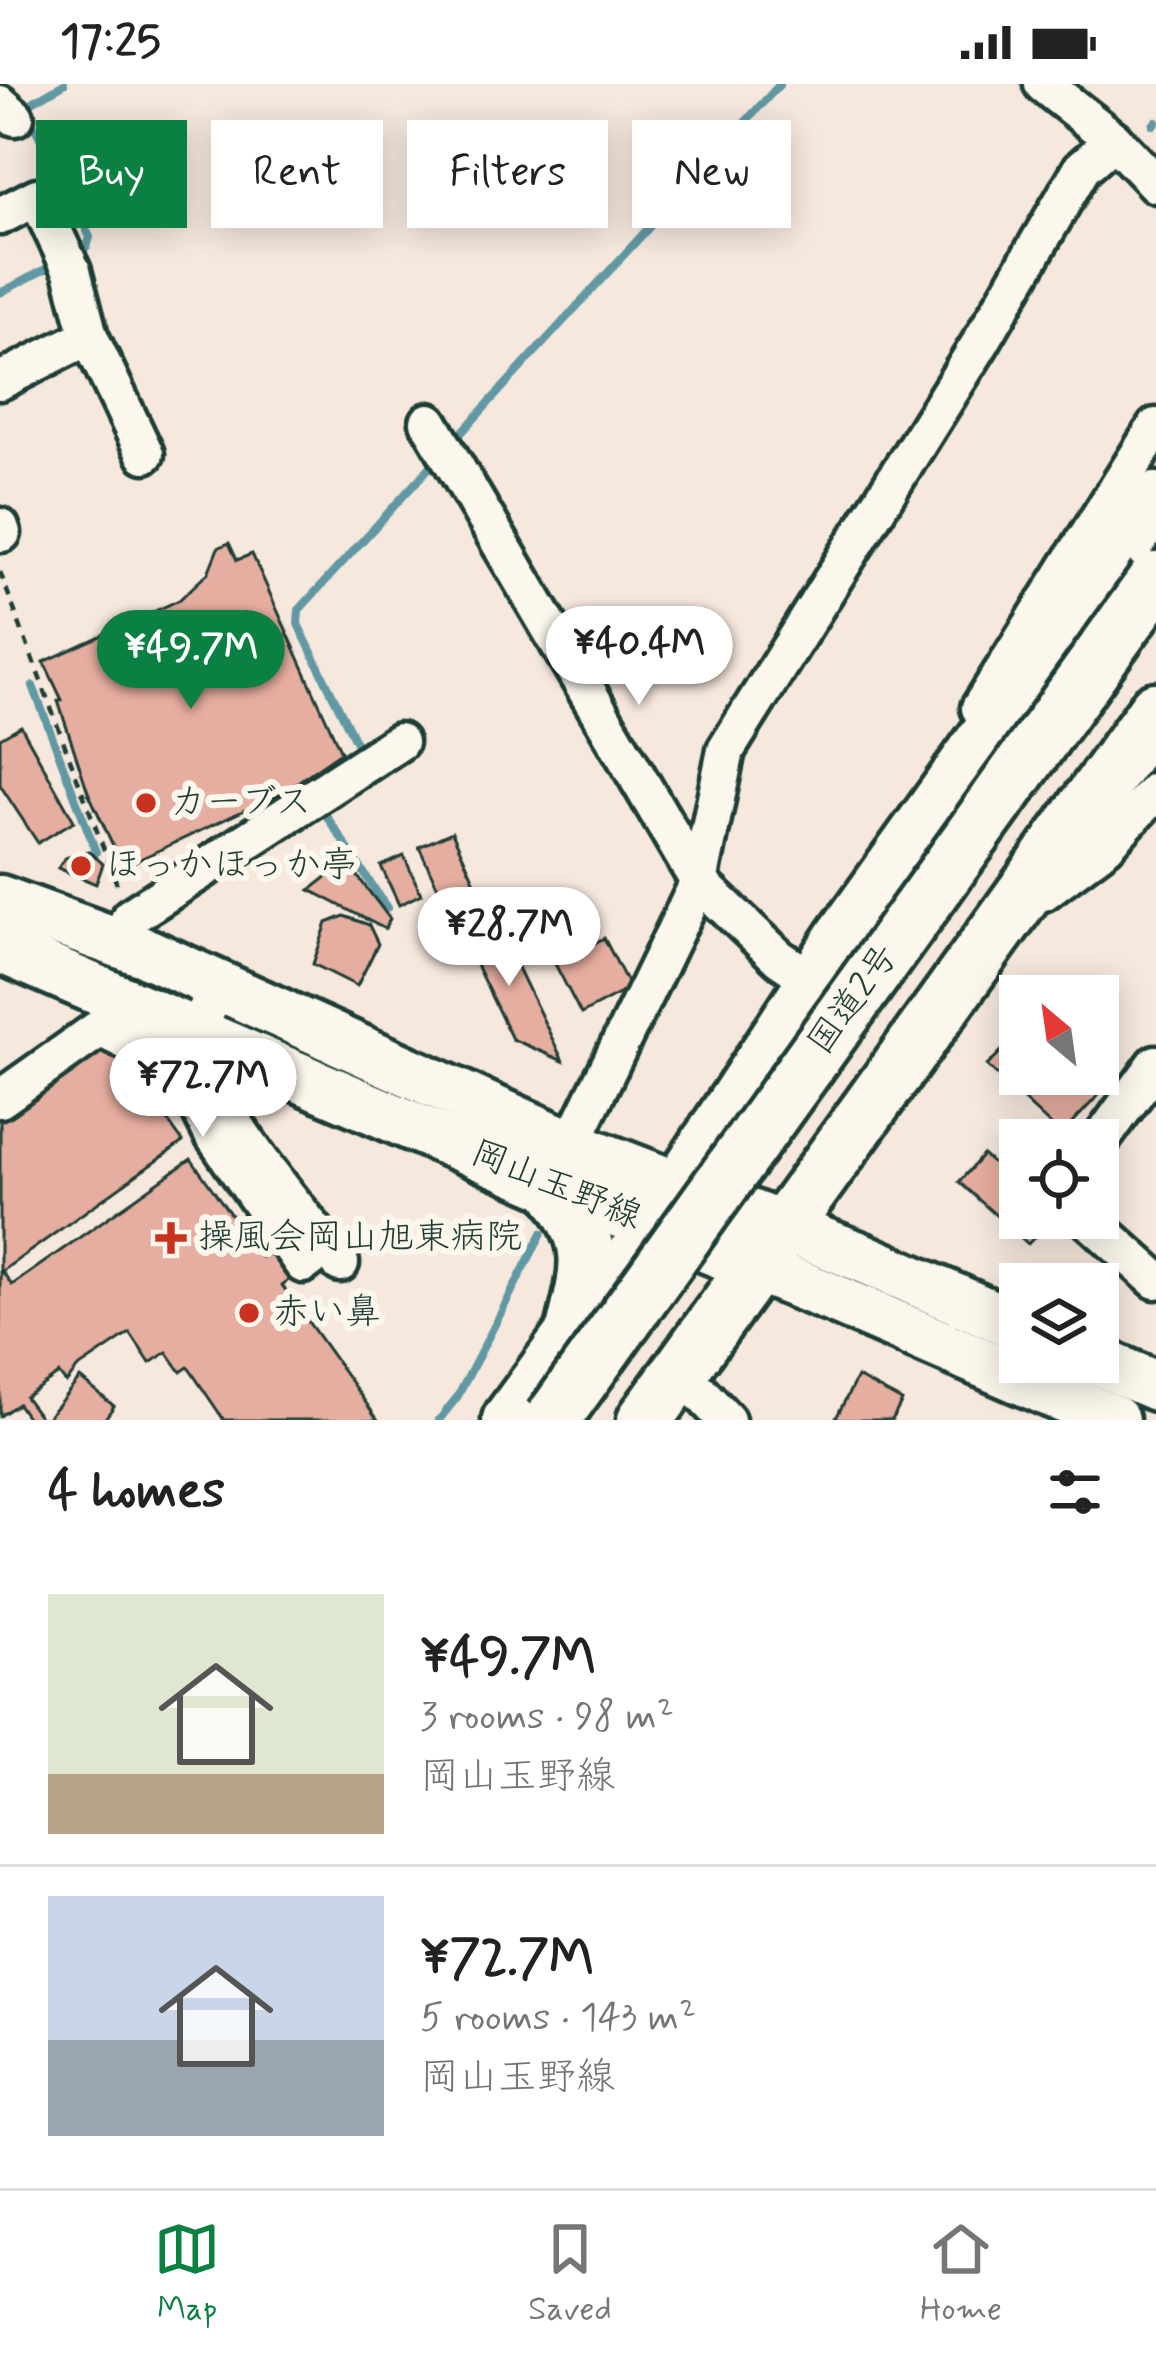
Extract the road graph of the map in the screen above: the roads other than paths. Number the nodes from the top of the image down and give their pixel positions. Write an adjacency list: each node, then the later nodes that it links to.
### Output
1 (1043, 84): 2 (street)
2 (1114, 140): 3 (street); 16 (street)
3 (1156, 184)
4 (0, 216): 5 (street)
5 (88, 336): 6 (street); 9 (street)
6 (0, 381)
7 (1156, 427): 21 (street)
8 (440, 441): 16 (street)
9 (145, 454)
10 (1156, 500): 21 (highway)
11 (1156, 580): 41 (highway, 国道2号, bridge)
12 (1156, 641): 42 (highway, 国道2号)
13 (1156, 710): 19 (highway)
14 (376, 756): 18 (street)
15 (1156, 791): 19 (street)
16 (699, 882): 21 (street); 29 (street)
17 (0, 900): 18 (main road, 岡山玉野線)
18 (125, 931): 22 (main road, 岡山玉野線)
19 (982, 947): 32 (highway)
20 (0, 948): 23 (main road, 岡山玉野線)
21 (828, 959): 30 (highway)
22 (217, 986): 24 (street); 29 (main road, 岡山玉野線)
23 (106, 1013): 24 (main road, 岡山玉野線); 26 (street); 27 (street)
24 (199, 1034): 27 (street); 29 (main road, 岡山玉野線)
25 (1156, 1064): 28 (street)
26 (0, 1100)
27 (211, 1103): 33 (street)
28 (1116, 1119)
29 (563, 1166): 30 (main road, 岡山玉野線); 36 (highway)
30 (667, 1208): 32 (main road, 岡山玉野線); 36 (highway)
31 (1110, 1239): 34 (street)
32 (770, 1247): 35 (main road, 岡山玉野線); 38 (highway); 45 (main road, 岡山玉野線)
33 (333, 1254)
34 (1156, 1280)
35 (999, 1320)
36 (573, 1334): 40 (highway)
37 (1119, 1370): 39 (main road)
38 (680, 1371): 43 (highway); 44 (street)
39 (1156, 1386)
40 (510, 1420)
41 (552, 1420)
42 (596, 1420)
43 (645, 1420)
44 (726, 1420)
45 (1114, 1420)

